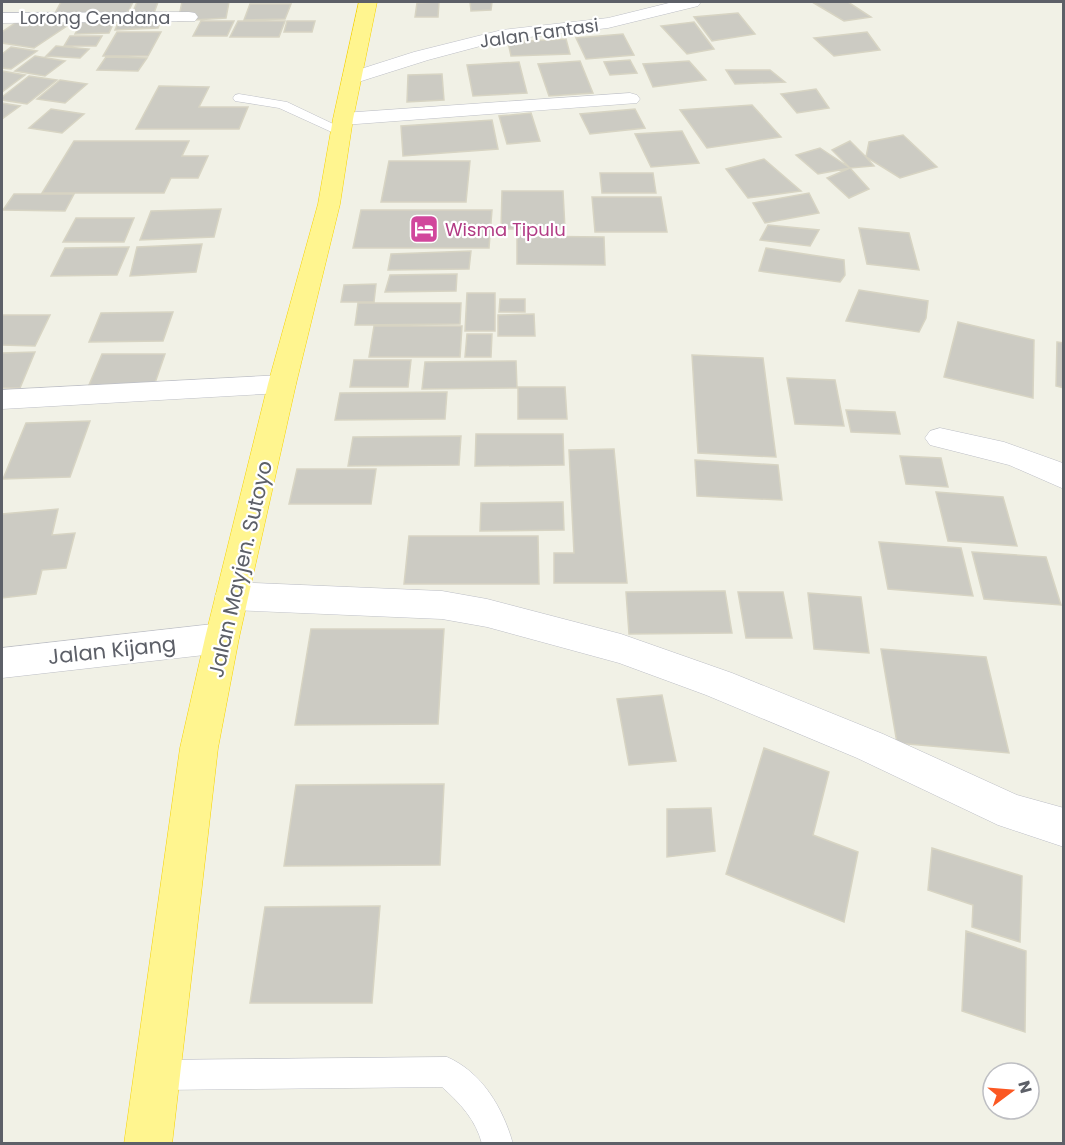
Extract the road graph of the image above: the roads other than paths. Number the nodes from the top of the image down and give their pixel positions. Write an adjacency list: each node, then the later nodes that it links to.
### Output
1 (9, 2): 4 (street)
2 (368, 2): 7 (highway, Jalan Mayjen. Sutoyo)
3 (692, 2): 7 (street, Jalan Fantasi)
4 (2, 6)
5 (189, 17): 6 (street, Lorong Cendana)
6 (2, 18)
7 (352, 78): 10 (highway, Jalan Mayjen. Sutoyo)
8 (239, 98): 10 (lane)
9 (630, 99): 10 (street)
10 (342, 125): 11 (highway, Jalan Mayjen. Sutoyo)
11 (282, 384): 12 (street); 15 (highway, Jalan Mayjen. Sutoyo)
12 (2, 400)
13 (940, 438): 14 (street)
14 (1064, 478)
15 (232, 596): 16 (highway, Jalan Mayjen. Sutoyo); 18 (street)
16 (222, 638): 17 (street, Jalan Kijang); 19 (highway, Jalan Mayjen. Sutoyo)
17 (2, 663)
18 (1064, 828)
19 (158, 1075): 20 (highway, Jalan Mayjen. Sutoyo); 21 (lane)
20 (148, 1143)
21 (498, 1143)

